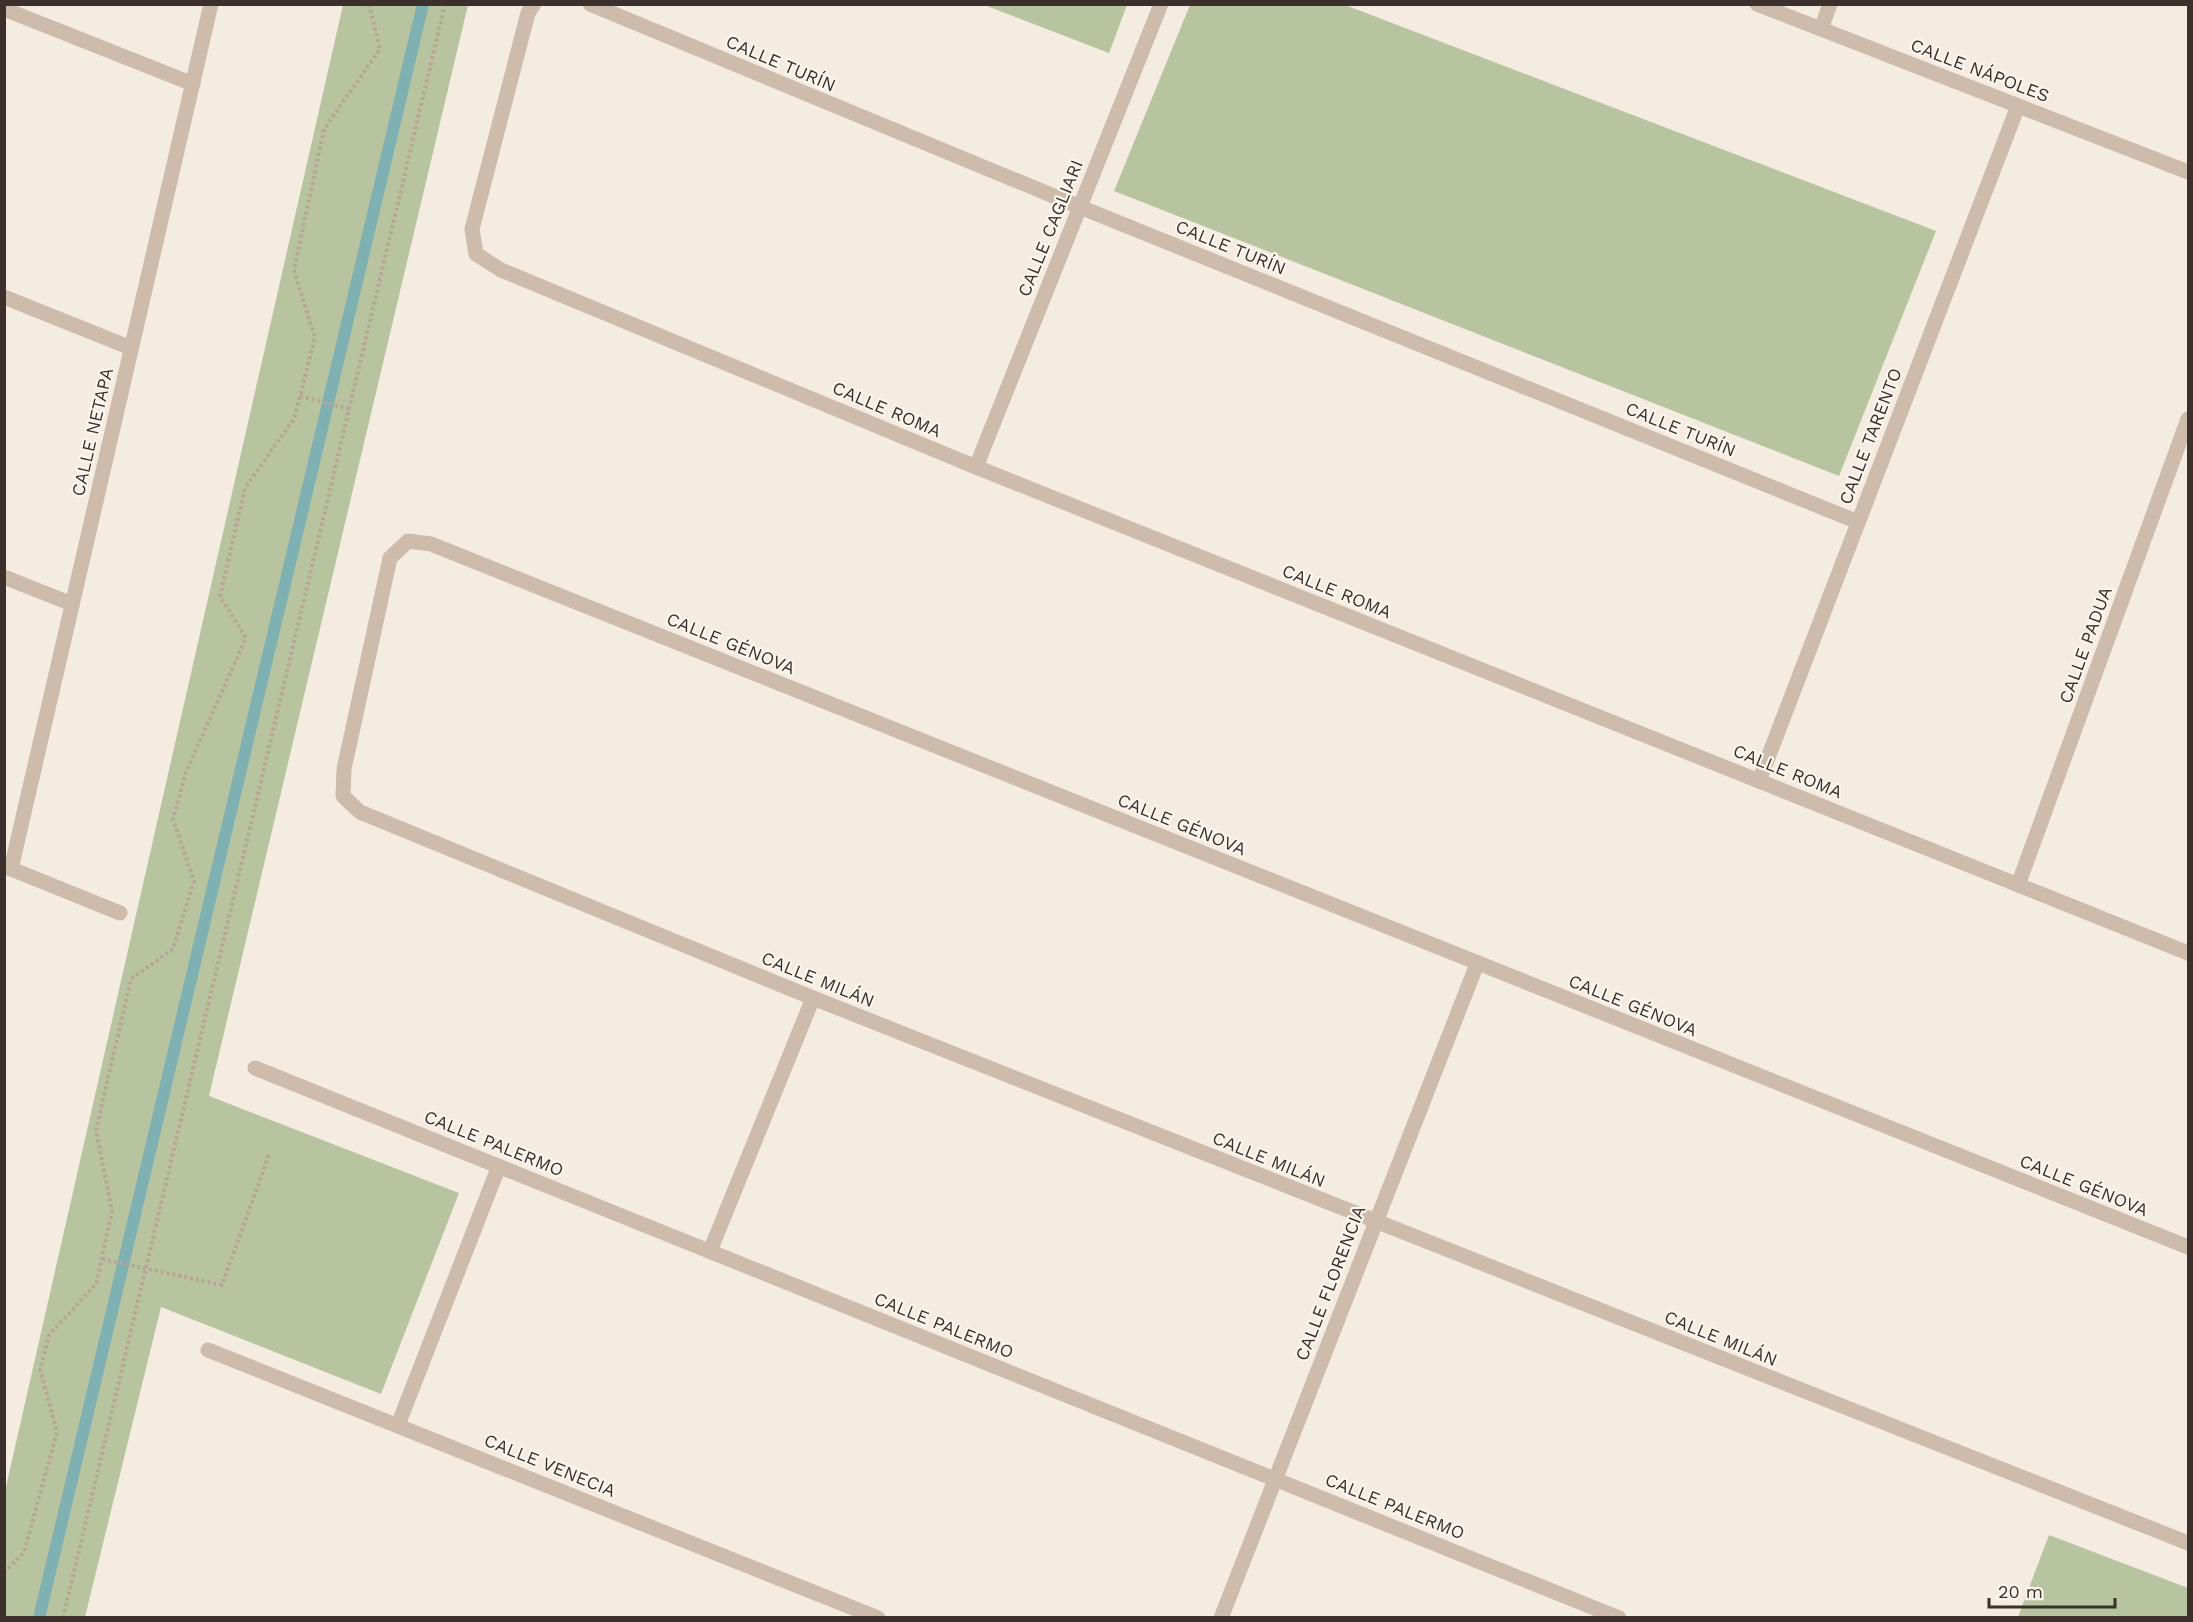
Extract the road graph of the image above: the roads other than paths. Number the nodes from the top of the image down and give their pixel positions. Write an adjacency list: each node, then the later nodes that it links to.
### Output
1 (211, 4): 9 (street, CALLE NETAPA)
2 (534, 4): 16 (street, CALLE ROMA)
3 (590, 4): 12 (street, CALLE TURÍN)
4 (1161, 4): 12 (street, CALLE CAGLIARI)
5 (1757, 4): 8 (street, CALLE NÁPOLES)
6 (1830, 4): 8 (street)
7 (4, 9): 9 (street)
8 (1821, 29): 10 (street, CALLE NÁPOLES)
9 (193, 84): 14 (street, CALLE NETAPA)
10 (2018, 106): 11 (street, CALLE NÁPOLES); 17 (street, CALLE TARENTO)
11 (2188, 172)
12 (1080, 207): 16 (street, CALLE CAGLIARI); 17 (street, CALLE TURÍN)
13 (4, 297): 14 (street)
14 (131, 348): 19 (street, CALLE NETAPA)
15 (2188, 419): 23 (street, CALLE PADUA)
16 (976, 467): 20 (street, CALLE ROMA)
17 (1858, 522): 20 (street, CALLE TARENTO)
18 (4, 577): 19 (street)
19 (72, 604): 22 (street, CALLE NETAPA)
20 (1759, 781): 23 (street, CALLE ROMA)
21 (344, 796): 26 (street, CALLE GÉNOVA); 27 (street, CALLE MILÁN)
22 (8, 867): 24 (street)
23 (2018, 885): 25 (street, CALLE ROMA)
24 (120, 913)
25 (2188, 953)
26 (1477, 964): 30 (street, CALLE FLORENCIA); 31 (street, CALLE GÉNOVA)
27 (813, 998): 30 (street, CALLE MILÁN); 32 (street)
28 (255, 1068): 29 (street, CALLE PALERMO)
29 (499, 1166): 32 (street, CALLE PALERMO); 34 (street)
30 (1375, 1222): 35 (street, CALLE FLORENCIA); 36 (street, CALLE MILÁN)
31 (2188, 1247)
32 (710, 1251): 35 (street, CALLE PALERMO)
33 (208, 1350): 34 (street, CALLE VENECIA)
34 (398, 1425): 37 (street, CALLE VENECIA)
35 (1275, 1479): 38 (street, CALLE FLORENCIA); 39 (street, CALLE PALERMO)
36 (2188, 1543)
37 (878, 1617)
38 (1221, 1617)
39 (1618, 1617)

